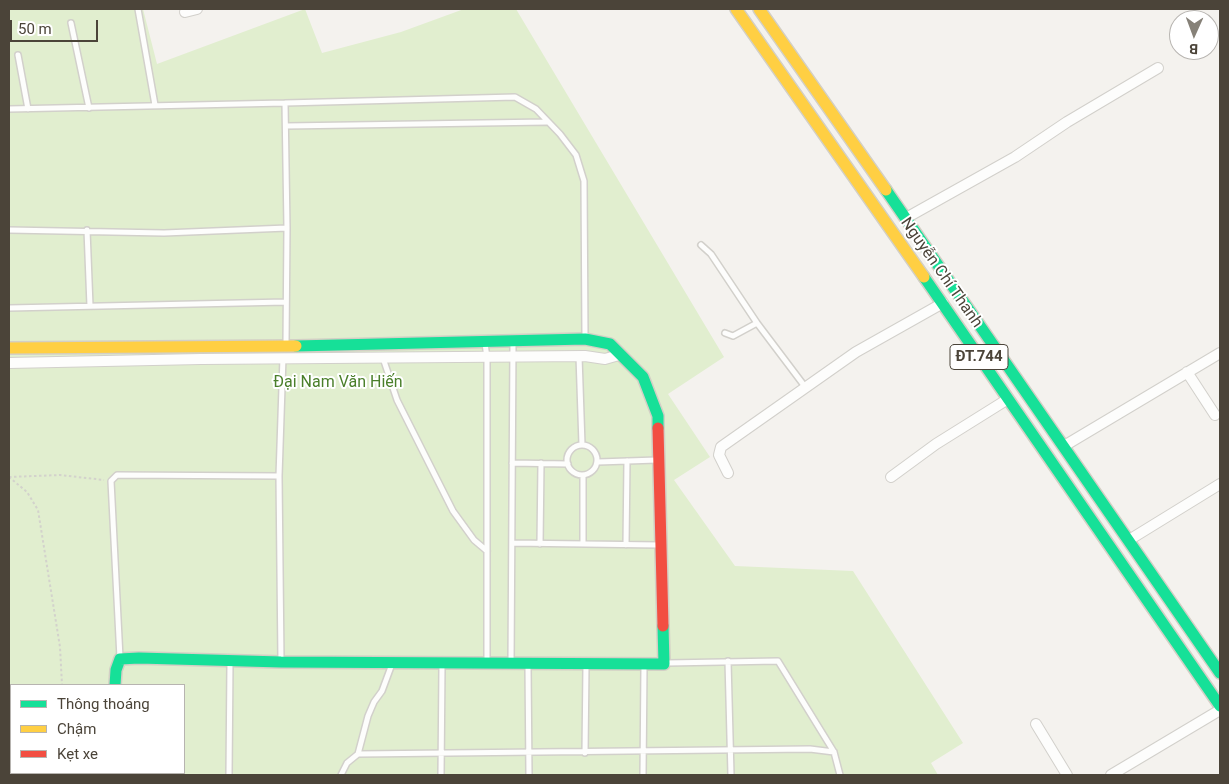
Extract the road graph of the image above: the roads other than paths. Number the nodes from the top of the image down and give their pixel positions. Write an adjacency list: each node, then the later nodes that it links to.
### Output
1 (138, 9): 10 (lane)
2 (197, 9): 5 (street)
3 (736, 9): 23 (main road, Nguyễn Chí Thanh / ĐT.744)
4 (759, 9): 16 (main road, Nguyễn Chí Thanh / ĐT.744)
5 (185, 12)
6 (71, 23): 11 (lane)
7 (18, 55): 13 (lane)
8 (1158, 68): 16 (street)
9 (285, 103): 10 (lane); 14 (lane); 15 (lane)
10 (155, 106): 11 (lane)
11 (89, 108): 13 (lane)
12 (9, 109): 13 (lane)
13 (28, 109)
14 (547, 122): 15 (lane); 28 (lane)
15 (286, 126): 17 (lane)
16 (906, 218): 21 (main road, Nguyễn Chí Thanh / ĐT.744)
17 (287, 228): 19 (lane); 22 (lane)
18 (9, 230): 19 (lane)
19 (87, 230): 24 (lane)
20 (701, 245): 26 (lane)
21 (959, 294): 23 (main road); 46 (main road, Nguyễn Chí Thanh / ĐT.744)
22 (286, 302): 24 (lane); 31 (lane)
23 (942, 303): 42 (street); 43 (main road, Nguyễn Chí Thanh / ĐT.744)
24 (90, 306): 25 (lane)
25 (9, 308)
26 (757, 322): 27 (lane); 42 (lane)
27 (725, 333)
28 (585, 339): 30 (main road); 34 (main road)
29 (485, 340): 30 (main road); 31 (main road); 37 (lane)
30 (512, 340): 38 (lane)
31 (286, 346): 32 (main road); 39 (lane)
32 (9, 348)
33 (1220, 353): 41 (street)
34 (619, 355): 35 (street); 47 (main road)
35 (578, 356): 38 (street); 45 (lane)
36 (382, 358): 37 (street); 39 (street); 65 (lane)
37 (487, 358): 38 (street); 65 (lane)
38 (513, 358): 50 (lane)
39 (283, 359): 40 (street); 54 (lane)
40 (9, 363)
41 (1187, 372): 44 (street); 46 (street)
42 (806, 388): 53 (street)
43 (1008, 399): 56 (street); 64 (main road, Nguyễn Chí Thanh / ĐT.744)
44 (1214, 415)
45 (582, 445): 49 (lane); 52 (lane)
46 (1064, 446): 58 (main road, Nguyễn Chí Thanh / ĐT.744)
47 (660, 460): 48 (lane); 63 (main road)
48 (627, 461): 49 (lane); 62 (lane)
49 (598, 462): 55 (lane)
50 (512, 463): 51 (lane); 59 (lane)
51 (540, 463): 52 (lane); 60 (lane)
52 (568, 464): 55 (lane)
53 (728, 473)
54 (279, 476): 66 (lane); 70 (lane)
55 (583, 476): 61 (lane)
56 (891, 477)
57 (1220, 484): 58 (street)
58 (1129, 540): 64 (main road); 78 (main road, Nguyễn Chí Thanh / ĐT.744)
59 (512, 543): 60 (lane); 73 (lane)
60 (540, 544): 61 (lane)
61 (583, 544): 62 (lane)
62 (626, 545): 63 (lane)
63 (662, 545): 77 (main road)
64 (1113, 550): 80 (main road, Nguyễn Chí Thanh / ĐT.744)
65 (487, 551): 72 (lane)
66 (120, 659): 67 (main road); 79 (main road)
67 (230, 660): 70 (main road); 89 (lane)
68 (394, 661): 70 (main road); 71 (main road); 87 (lane)
69 (728, 661): 77 (lane); 82 (lane); 84 (lane)
70 (281, 662)
71 (442, 662): 72 (main road); 88 (lane)
72 (487, 662): 73 (main road)
73 (511, 663): 74 (main road)
74 (528, 663): 75 (main road); 85 (lane)
75 (586, 663): 76 (main road); 86 (lane)
76 (644, 664): 77 (main road); 83 (lane)
77 (664, 664)
78 (1220, 673)
79 (116, 684)
80 (1220, 708): 97 (street)
81 (1036, 724): 96 (street)
82 (731, 751): 83 (lane); 84 (lane); 94 (lane)
83 (644, 752): 86 (lane); 93 (lane)
84 (834, 752): 95 (lane)
85 (529, 753): 86 (lane); 88 (lane); 92 (lane)
86 (585, 753)
87 (358, 754): 88 (lane); 90 (lane)
88 (441, 754): 91 (lane)
89 (229, 775)
90 (341, 775)
91 (441, 775)
92 (529, 775)
93 (643, 775)
94 (731, 775)
95 (840, 775)
96 (1067, 775)
97 (1111, 775)

